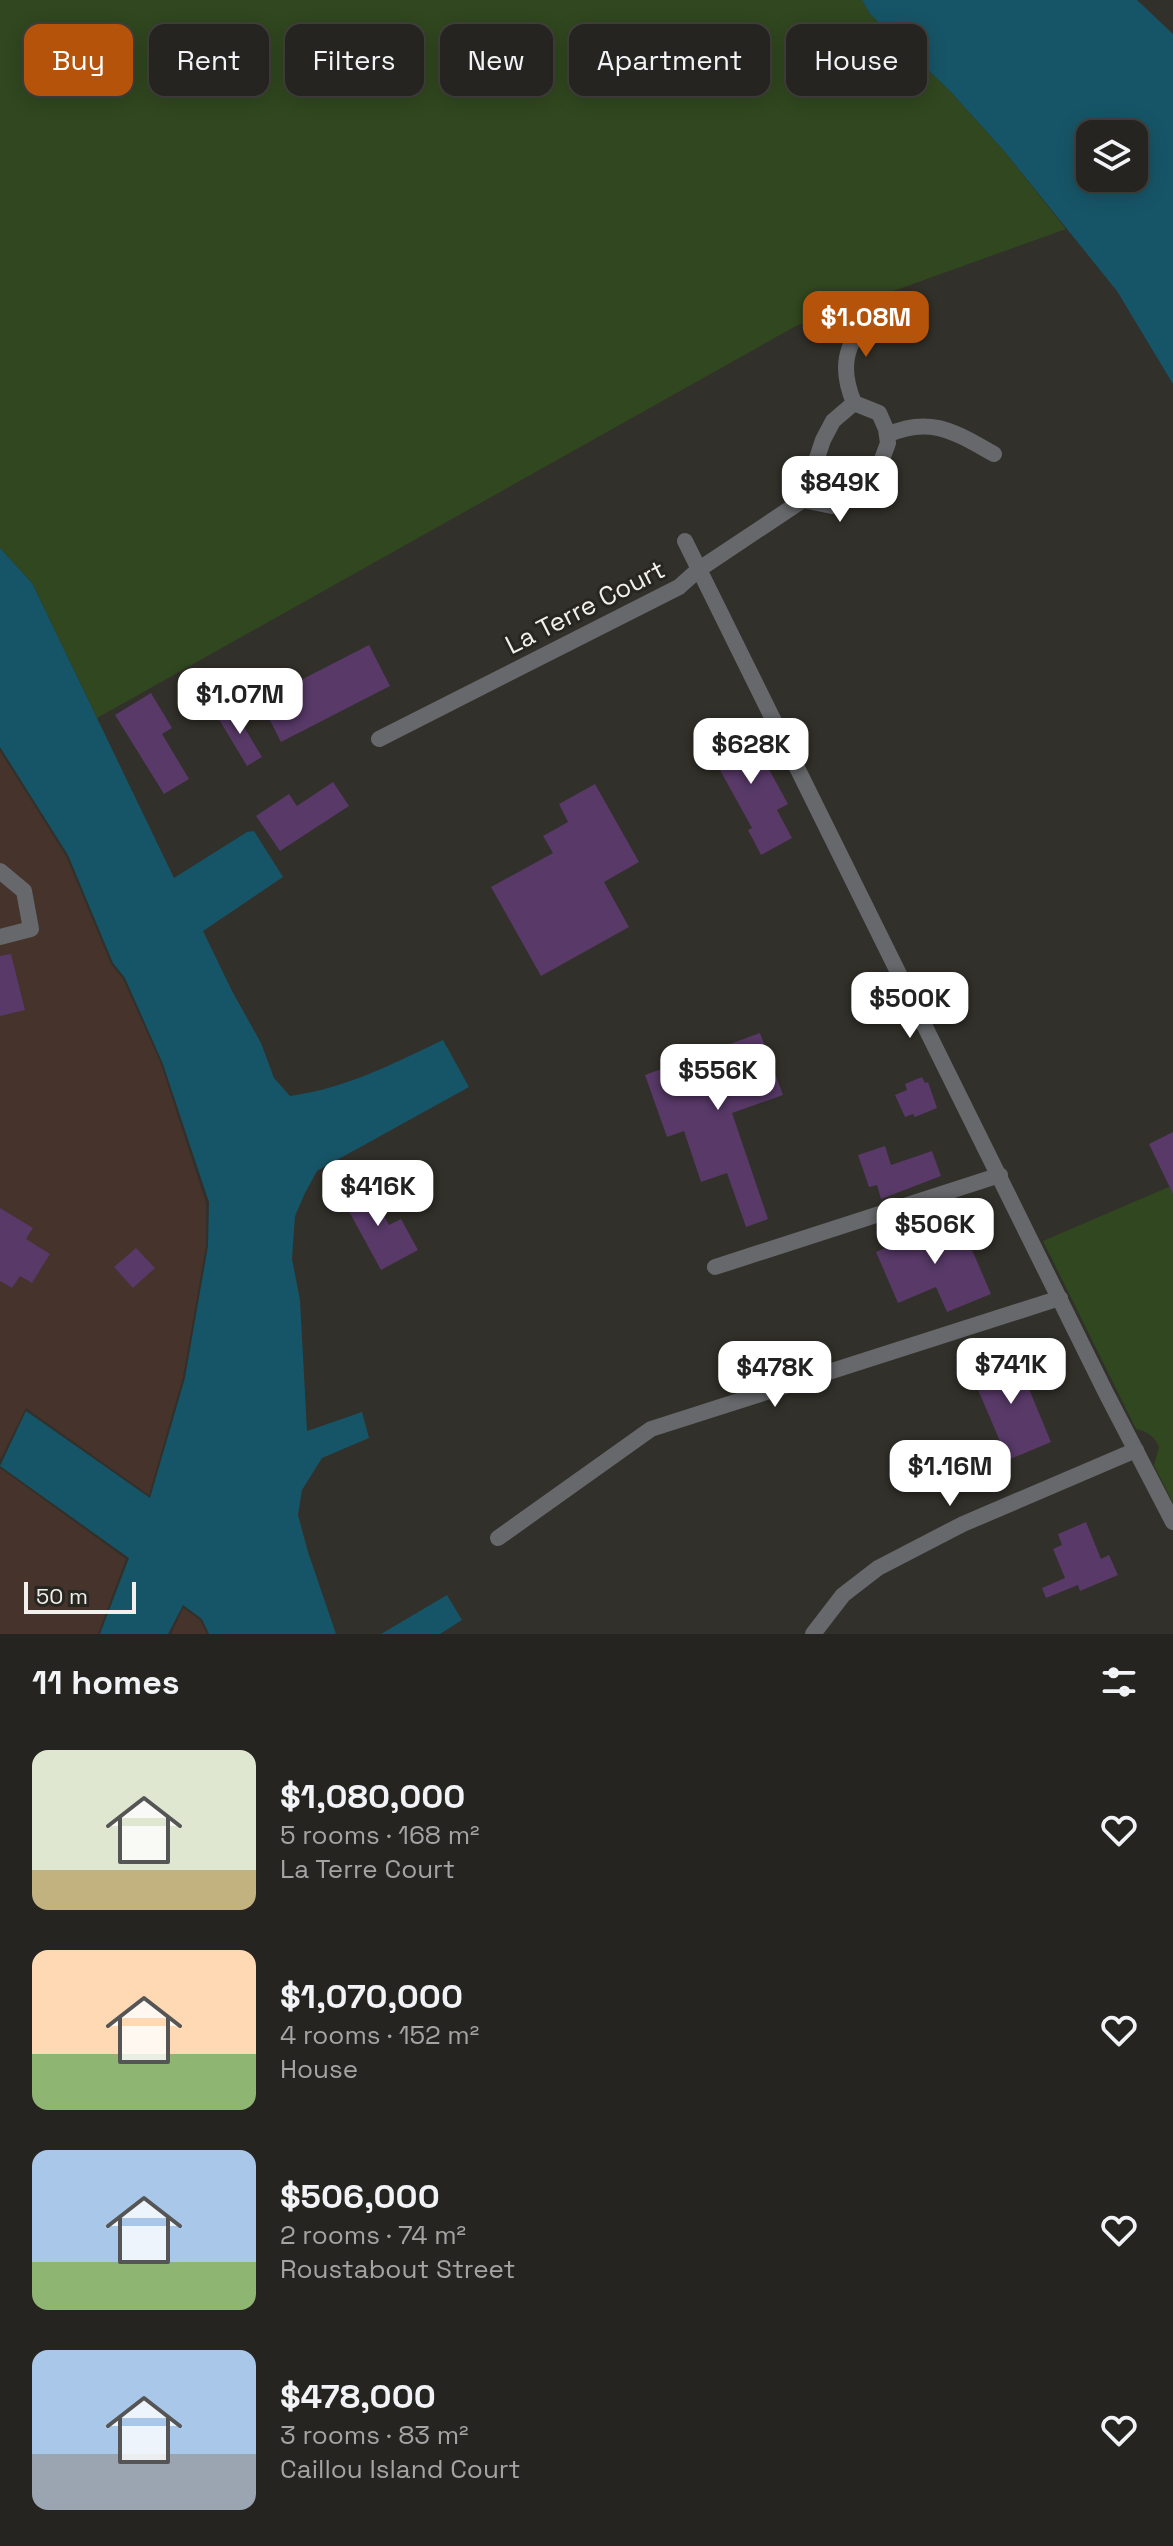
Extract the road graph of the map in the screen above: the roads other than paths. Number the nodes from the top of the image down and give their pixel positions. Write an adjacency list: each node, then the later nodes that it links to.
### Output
1 (866, 316): 2 (street)
2 (854, 403): 3 (street); 5 (street)
3 (887, 435): 4 (street); 5 (street)
4 (994, 454)
5 (803, 500): 7 (street, La Terre Court)
6 (685, 541): 7 (street)
7 (698, 570): 8 (street, La Terre Court); 11 (street)
8 (379, 739)
9 (0, 871): 10 (street)
10 (0, 937)
11 (1000, 1175): 12 (street); 13 (street)
12 (715, 1267)
13 (1060, 1298): 14 (street); 16 (street)
14 (1136, 1450): 15 (street); 17 (street)
15 (1173, 1522)
16 (498, 1538)
17 (813, 1634)

